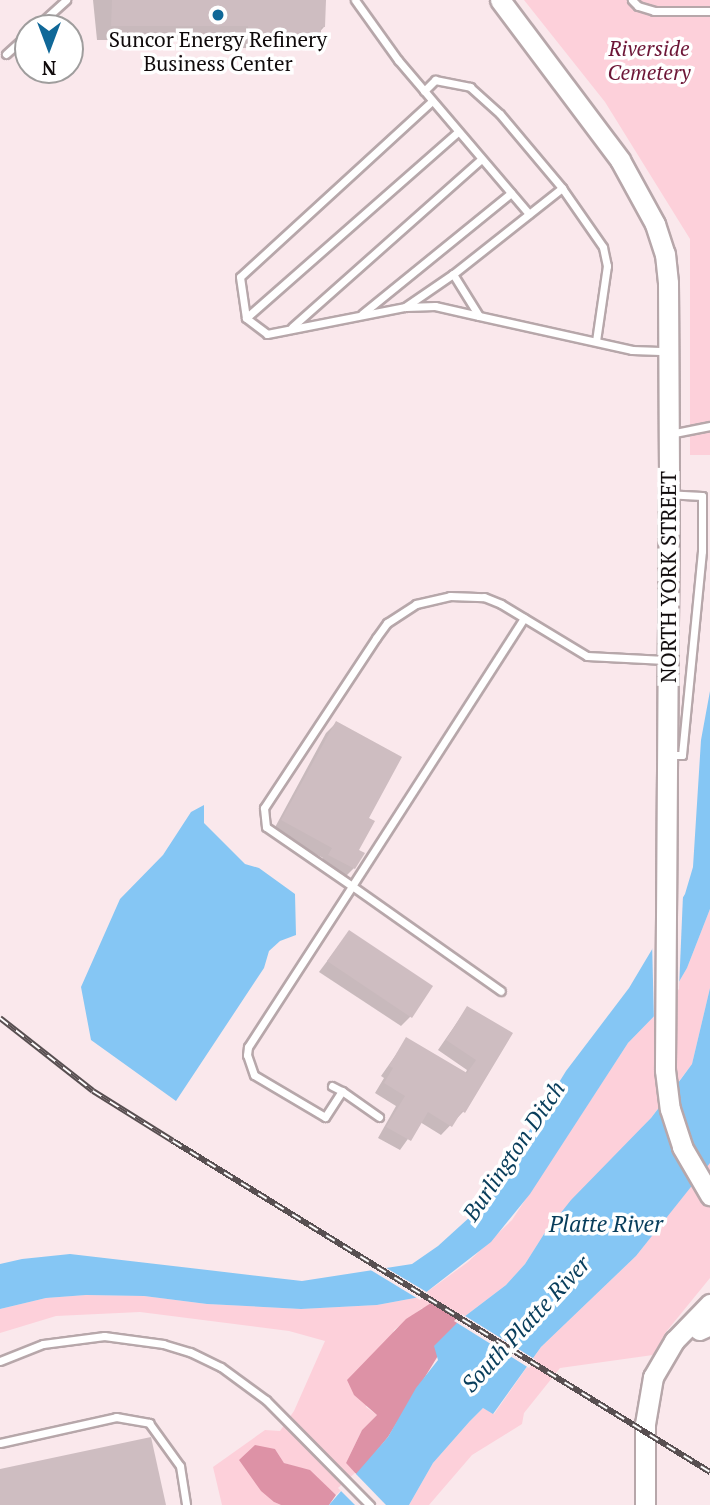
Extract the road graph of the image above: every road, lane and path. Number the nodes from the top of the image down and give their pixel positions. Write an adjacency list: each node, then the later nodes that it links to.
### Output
1 (66, 0): 8 (lane)
2 (355, 0): 11 (lane)
3 (500, 0): 25 (main road, NORTH YORK STREET)
4 (632, 0): 6 (lane)
5 (654, 0): 6 (lane)
6 (654, 11): 7 (lane)
7 (710, 11)
8 (50, 14)
9 (14, 47): 10 (lane)
10 (6, 54)
11 (424, 91): 12 (lane); 15 (lane)
12 (432, 101): 13 (lane); 22 (lane)
13 (458, 132): 14 (lane); 22 (lane)
14 (481, 159): 16 (lane); 23 (lane)
15 (562, 188): 17 (lane); 24 (lane)
16 (511, 193): 17 (lane); 20 (lane)
17 (528, 214): 18 (lane)
18 (453, 274): 19 (lane); 21 (lane)
19 (405, 307): 20 (lane); 21 (lane)
20 (361, 315): 23 (lane)
21 (479, 316): 24 (lane)
22 (246, 318): 23 (lane)
23 (292, 327)
24 (596, 341): 25 (lane)
25 (668, 351): 27 (main road, NORTH YORK STREET)
26 (710, 426): 27 (lane)
27 (668, 434): 28 (main road, NORTH YORK STREET)
28 (669, 494): 30 (main road, NORTH YORK STREET); 31 (lane)
29 (524, 618): 30 (lane); 32 (lane); 32 (lane)
30 (668, 660): 31 (main road, NORTH YORK STREET)
31 (667, 755): 37 (main road, NORTH YORK STREET)
32 (352, 886): 33 (lane); 35 (lane)
33 (501, 990)
34 (332, 1086): 35 (lane)
35 (342, 1091): 36 (lane)
36 (379, 1117)
37 (710, 1195)
38 (707, 1314): 43 (main road)
39 (0, 1361): 42 (lane)
40 (0, 1443): 41 (lane)
41 (186, 1505)
42 (370, 1505)
43 (645, 1505)

